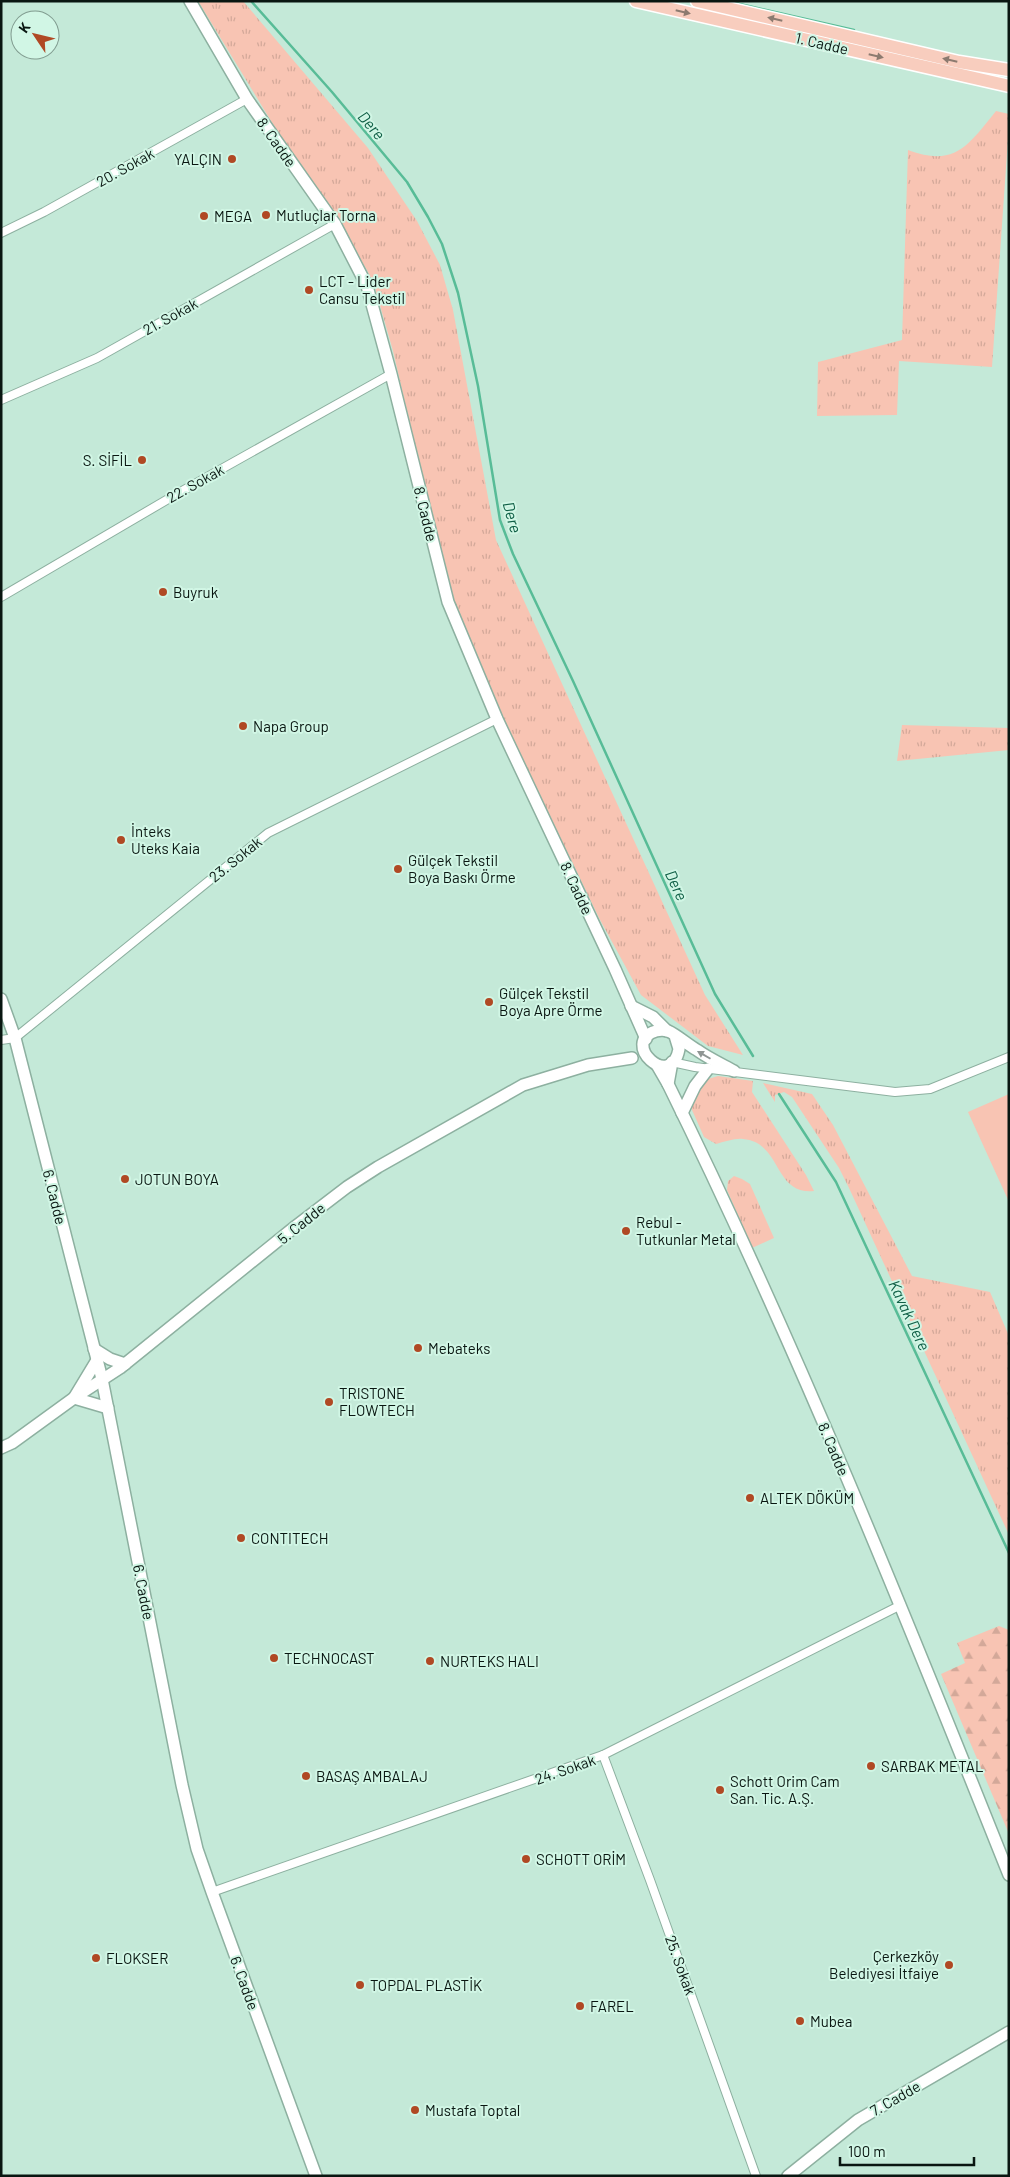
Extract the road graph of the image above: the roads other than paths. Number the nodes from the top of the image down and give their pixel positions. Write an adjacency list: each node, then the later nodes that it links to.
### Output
1 (190, 1): 6 (street, 8. Cadde)
2 (636, 1): 5 (main road, 1. Cadde, one-way to 5)
3 (697, 1): 4 (main road, 1. Cadde, one-way to 3)
4 (1009, 70)
5 (1009, 86)
6 (247, 99): 7 (street, 8. Cadde); 8 (street, 20. Sokak)
7 (335, 224): 9 (street, 8. Cadde); 10 (street, 21. Sokak)
8 (1, 232)
9 (391, 374): 11 (street, 22. Sokak); 12 (street, 8. Cadde)
10 (1, 400)
11 (1, 597)
12 (497, 720): 14 (street, 8. Cadde); 16 (street, 23. Sokak)
13 (1, 999): 16 (street, 6. Cadde)
14 (631, 1006): 15 (street); 18 (street, 8. Cadde)
15 (671, 1034): 18 (street); 21 (street); 24 (street, one-way to 15)
16 (15, 1038): 17 (street); 27 (street, 6. Cadde)
17 (1, 1040)
18 (645, 1044): 20 (street); 22 (street)
19 (1009, 1057): 24 (street)
20 (632, 1058): 22 (street); 28 (street, 5. Cadde)
21 (672, 1062): 22 (street); 23 (street); 25 (street)
22 (654, 1064): 25 (street, 8. Cadde)
23 (708, 1069): 24 (street); 26 (street)
24 (734, 1071)
25 (668, 1084): 26 (street, 8. Cadde)
26 (682, 1112): 33 (street, 8. Cadde)
27 (96, 1354): 28 (street); 29 (street, 6. Cadde); 30 (street)
28 (125, 1364): 29 (street, 5. Cadde)
29 (102, 1379): 30 (street, 5. Cadde); 31 (street, 6. Cadde)
30 (74, 1398): 31 (street); 32 (street, 5. Cadde)
31 (108, 1408): 36 (street, 6. Cadde)
32 (1, 1448)
33 (901, 1605): 34 (street, 24. Sokak); 35 (street, 8. Cadde)
34 (603, 1755): 36 (street, 24. Sokak); 39 (street, 25. Sokak)
35 (1009, 1875)
36 (212, 1892): 38 (street, 6. Cadde)
37 (1009, 2032): 40 (street, 7. Cadde)
38 (316, 2176)
39 (756, 2176)
40 (788, 2176)

